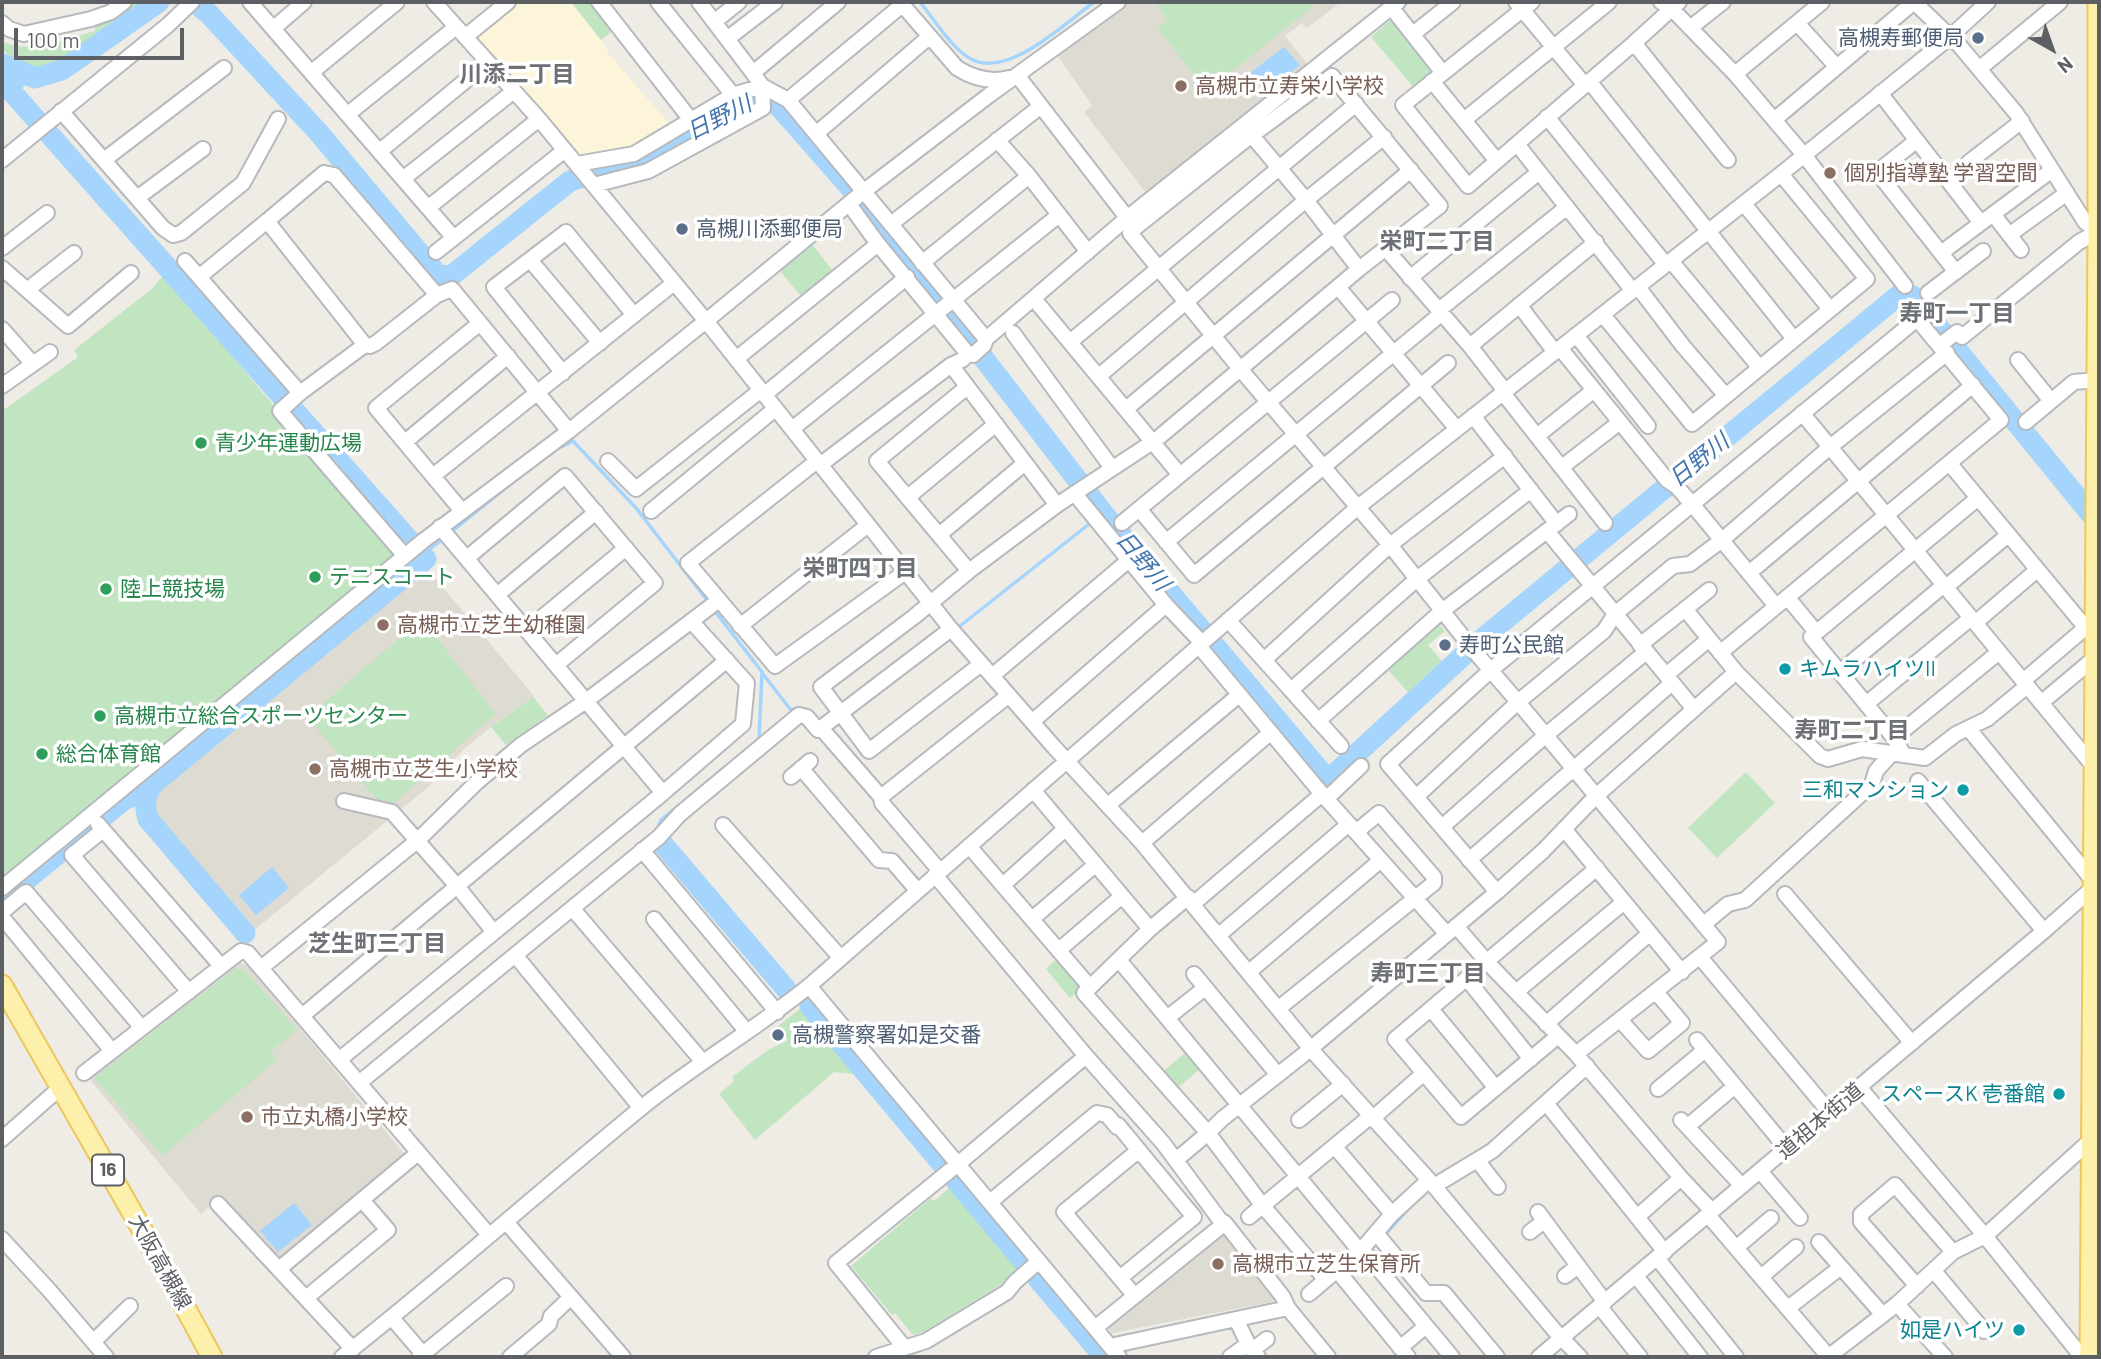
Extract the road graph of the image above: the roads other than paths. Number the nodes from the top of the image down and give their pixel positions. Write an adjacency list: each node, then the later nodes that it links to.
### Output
1 (124, 2): 28 (street)
2 (192, 2): 57 (street)
3 (250, 2): 30 (street)
4 (304, 2): 30 (street)
5 (397, 2): 43 (street)
6 (434, 2): 32 (street)
7 (508, 2): 32 (street)
8 (599, 2): 63 (street)
9 (658, 2): 53 (street)
10 (699, 2): 27 (street)
11 (739, 2): 27 (street)
12 (775, 2): 36 (street)
13 (838, 2): 44 (street)
14 (1118, 2): 46 (street)
15 (1453, 2): 33 (street)
16 (1609, 2): 38 (street)
17 (1723, 2): 31 (street)
18 (1822, 2): 29 (street)
19 (1914, 2): 35 (street); 40 (street)
20 (1988, 2): 35 (street)
21 (2060, 2): 42 (street)
22 (2098, 2): 67 (main road)
23 (901, 3): 34 (street); 54 (street)
24 (1524, 4): 38 (street); 47 (street)
25 (1670, 4): 31 (street); 37 (street)
26 (1395, 9): 33 (street); 68 (street)
27 (714, 22): 36 (street)
28 (2, 23)
29 (1797, 23): 40 (street); 45 (street)
30 (274, 28): 43 (street)
31 (1690, 28): 45 (street)
32 (460, 32): 39 (street); 59 (street)
33 (1413, 34): 47 (street)
34 (929, 37): 48 (street); 69 (street)
35 (1950, 37): 42 (street); 52 (street)
36 (727, 39): 44 (street)
37 (1634, 43): 49 (street); 82 (street)
38 (1554, 48): 49 (street); 64 (street)
39 (487, 63): 51 (street); 77 (street)
40 (1837, 67): 65 (street)
41 (224, 68): 81 (street)
42 (1979, 69): 66 (street)
43 (312, 72): 59 (street)
44 (752, 73): 50 (street)
45 (1735, 74): 65 (street)
46 (1017, 75): 48 (street); 56 (street); 58 (street)
47 (1437, 77): 64 (street); 83 (street)
48 (982, 79): 58 (street)
49 (1586, 83): 60 (street); 109 (street)
50 (762, 86): 53 (street); 54 (street); 85 (street)
51 (514, 91): 62 (street); 93 (street)
52 (1880, 93): 72 (street); 79 (street)
53 (733, 95): 63 (street)
54 (788, 100): 69 (street)
55 (1356, 104): 68 (street); 70 (street); 87 (street)
56 (1041, 106): 71 (street); 106 (street)
57 (61, 111): 80 (street); 81 (street)
58 (968, 112): 97 (street)
59 (348, 114): 77 (street)
60 (1548, 117): 74 (street); 126 (street)
61 (278, 119): 96 (street)
62 (539, 119): 78 (street); 100 (street)
63 (691, 120): 73 (street)
64 (1464, 120): 83 (street)
65 (1774, 120): 79 (street)
66 (2022, 121): 84 (street); 89 (street)
67 (2099, 125): 76 (main road)
68 (1247, 131): 87 (street); 106 (street)
69 (817, 133): 97 (street)
70 (1384, 138): 88 (street); 98 (street)
71 (997, 140): 92 (street); 107 (street)
72 (1916, 141): 104 (street); 122 (street)
73 (652, 143): 85 (street); 86 (street)
74 (1517, 144): 83 (street); 90 (street)
75 (203, 149): 96 (street)
76 (2099, 149): 108 (main road)
77 (380, 150): 93 (street)
78 (565, 150): 86 (street); 112 (street)
79 (1804, 155): 91 (street); 136 (street)
80 (2, 160)
81 (104, 160): 96 (street)
82 (1728, 160)
83 (1497, 161)
84 (1969, 162)
85 (663, 163): 94 (street)
86 (577, 164): 94 (street)
87 (1280, 169): 98 (street); 129 (street)
88 (1410, 170): 111 (street); 116 (street)
89 (2052, 170): 95 (street); 104 (street)
90 (1539, 172): 101 (street); 134 (street)
91 (1781, 174): 99 (street); 147 (street)
92 (1029, 176): 103 (street); 125 (street)
93 (404, 178): 100 (street)
94 (594, 185): 135 (street)
95 (2067, 193): 108 (street); 110 (street)
96 (137, 198)
97 (856, 198): 107 (street); 114 (street); 153 (street)
98 (1306, 200): 111 (street); 145 (street)
99 (1744, 204): 109 (street); 147 (street)
100 (429, 207): 112 (street)
101 (1567, 207): 113 (street); 148 (street)
102 (47, 213): 115 (street)
103 (1059, 215): 120 (street); 143 (street)
104 (1987, 219): 110 (street); 122 (street)
105 (267, 221): 132 (street); 141 (street); 163 (street)
106 (1131, 223): 120 (street); 129 (street)
107 (891, 224): 125 (street)
108 (2099, 231): 165 (street); 180 (main road)
109 (1709, 232): 126 (street); 159 (street)
110 (2009, 235): 117 (street)
111 (1332, 236): 128 (street); 158 (street)
112 (454, 238): 119 (street)
113 (1596, 242): 138 (street); 146 (street)
114 (878, 244): 133 (street); 171 (street)
115 (2, 248)
116 (1386, 249): 128 (street); 134 (street)
117 (2021, 250)
118 (1983, 251): 130 (street)
119 (436, 252)
120 (1088, 252): 142 (street)
121 (74, 253): 139 (street)
122 (1941, 253): 130 (street)
123 (530, 260): 150 (street); 162 (street); 178 (street)
124 (185, 261): 132 (street)
125 (922, 263): 143 (street)
126 (1669, 263): 138 (street); 176 (street)
127 (2, 268): 139 (street)
128 (1359, 268): 137 (street)
129 (1159, 270): 145 (street); 161 (street)
130 (1956, 272): 140 (street)
131 (131, 273): 139 (street)
132 (199, 277): 189 (street)
133 (906, 277): 149 (street); 186 (street)
134 (1410, 278): 148 (street)
135 (674, 283): 150 (street); 153 (street)
136 (1905, 286)
137 (1338, 287): 152 (street); 177 (street)
138 (1635, 289): 151 (street); 190 (street)
139 (27, 290)
140 (1928, 293)
141 (437, 295): 154 (street); 163 (street)
142 (1034, 299): 160 (street); 161 (street)
143 (954, 300): 149 (street); 160 (street)
144 (1392, 300): 152 (street)
145 (1186, 303): 158 (street); 179 (street)
146 (1519, 305): 164 (street); 166 (street)
147 (1830, 309): 159 (street)
148 (1440, 312): 164 (street); 168 (street)
149 (937, 314): 169 (street); 201 (street)
150 (634, 315): 162 (street)
151 (1603, 315): 157 (street); 190 (street)
152 (1366, 320): 168 (street); 192 (street)
153 (706, 321): 171 (street); 203 (street)
154 (480, 323): 170 (street); 206 (street)
155 (2, 329): 173 (street)
156 (1013, 333): 216 (street)
157 (1576, 335): 166 (street); 200 (street)
158 (1213, 336): 177 (street); 194 (street)
159 (1794, 339): 176 (street)
160 (986, 340): 169 (street)
161 (1070, 342): 179 (street)
162 (600, 343): 178 (street)
163 (365, 345): 189 (street)
164 (1470, 346): 187 (street)
165 (1943, 349): 181 (street); 195 (street); 208 (street)
166 (1558, 350): 185 (street); 187 (street)
167 (50, 352): 173 (street)
168 (1393, 353): 184 (street); 204 (street)
169 (968, 354): 175 (street)
170 (508, 356): 188 (street); 206 (street)
171 (736, 359): 186 (street)
172 (2018, 360): 191 (street)
173 (33, 363): 182 (street)
174 (1448, 363): 184 (street)
175 (951, 365): 183 (street); 211 (street)
176 (1760, 368): 190 (street)
177 (1241, 370): 192 (street); 207 (street)
178 (563, 373): 188 (street)
179 (1099, 376): 194 (street)
180 (2097, 380): 191 (street); 214 (main road)
181 (1973, 385): 213 (street); 220 (street)
182 (2, 386)
183 (967, 387): 199 (street); 223 (street)
184 (1422, 387): 202 (street); 217 (street)
185 (1594, 390): 197 (street); 205 (street)
186 (762, 392): 193 (street); 210 (street)
187 (1504, 392): 196 (street); 205 (street)
188 (538, 393): 203 (street); 219 (street)
189 (298, 395): 245 (street)
190 (1726, 396)
191 (2051, 401): 198 (street)
192 (1268, 402): 204 (street); 218 (street)
193 (775, 409): 201 (street); 230 (street)
194 (1126, 409): 207 (street)
195 (1802, 413): 208 (street); 225 (street)
196 (1474, 416): 202 (street); 209 (street)
197 (1620, 422): 215 (street); 225 (street)
198 (2026, 422)
199 (996, 424): 212 (street); 223 (street)
200 (1648, 426)
201 (792, 429): 211 (street)
202 (1457, 429): 227 (street)
203 (569, 431): 229 (street)
204 (1296, 434): 217 (street); 241 (street)
205 (1537, 436): 215 (street)
206 (405, 442): 219 (street)
207 (1153, 442): 216 (street); 218 (street)
208 (1830, 447): 220 (street); 240 (street)
209 (1505, 456): 221 (street); 242 (street)
210 (608, 461)
211 (818, 463): 236 (street); 257 (street)
212 (1025, 463): 226 (street); 238 (street)
213 (1950, 464): 224 (street); 232 (street)
214 (2098, 465): 267 (main road)
215 (1562, 467): 235 (street)
216 (1112, 468): 222 (street)
217 (1325, 468): 227 (street); 241 (street)
218 (1180, 475): 228 (street)
219 (433, 476): 229 (street)
220 (1859, 482): 232 (street); 251 (street)
221 (1531, 490): 234 (street); 252 (street)
222 (1075, 494): 226 (street); 247 (street)
223 (908, 497): 238 (street)
224 (1978, 498): 239 (street); 244 (street)
225 (1692, 504): 240 (street); 254 (street)
226 (1057, 505): 249 (street)
227 (1358, 507): 242 (street); 264 (street)
228 (1139, 509): 233 (street); 241 (street)
229 (462, 511): 237 (street)
230 (651, 511)
231 (596, 512): 243 (street); 246 (street); 256 (street)
232 (1887, 516): 244 (street); 258 (street)
233 (1122, 523)
234 (1558, 523): 254 (street); 262 (street)
235 (1605, 523)
236 (868, 525): 250 (street); 268 (street)
237 (440, 527): 245 (street); 246 (street)
238 (939, 534): 249 (street)
239 (2008, 535): 248 (street); 253 (street)
240 (1722, 540): 251 (street); 263 (street)
241 (1166, 542)
242 (1390, 545): 252 (street); 279 (street)
243 (626, 548): 270 (street); 281 (street)
244 (1915, 550): 253 (street); 271 (street)
245 (407, 554): 321 (street)
246 (467, 558): 256 (street)
247 (1129, 560): 260 (street); 285 (street)
248 (2037, 570): 265 (street); 267 (street)
249 (969, 571): 259 (street)
250 (905, 572): 259 (street); 268 (street)
251 (1749, 573): 258 (street)
252 (1417, 579): 262 (street); 288 (street)
253 (1945, 586): 265 (street); 284 (street)
254 (1591, 587): 263 (street); 282 (street)
255 (1709, 590): 261 (street)
256 (497, 595): 270 (street)
257 (719, 600): 266 (street); 268 (street)
258 (1782, 601): 271 (street); 276 (street)
259 (930, 603): 269 (street); 296 (street)
260 (1166, 605): 273 (street); 298 (street)
261 (1685, 610): 272 (street); 274 (street)
262 (1442, 611): 282 (street); 299 (street)
263 (1615, 614): 274 (street); 292 (street)
264 (1228, 620): 273 (street); 279 (street)
265 (1973, 620): 275 (street); 294 (street)
266 (691, 621): 278 (street); 291 (street)
267 (2093, 622): 277 (main road); 287 (street)
268 (740, 626)
269 (951, 629): 280 (street); 296 (street)
270 (527, 631): 281 (street)
271 (1816, 632): 284 (street)
272 (1708, 640): 276 (street); 286 (street)
273 (1200, 645): 290 (street); 307 (street)
274 (1643, 648): 286 (street); 303 (street)
275 (1999, 652): 287 (street); 306 (street)
276 (1720, 653): 283 (street)
277 (2097, 656): 293 (street); 297 (main road)
278 (727, 660): 305 (street); 314 (street)
279 (1264, 660): 288 (street)
280 (981, 664): 285 (street); 296 (street)
281 (556, 665): 291 (street)
282 (1491, 670): 292 (street); 318 (street)
283 (1736, 672): 295 (street); 306 (street)
284 (1840, 672): 294 (street)
285 (992, 676): 289 (street)
286 (1669, 679): 295 (street); 309 (street)
287 (2025, 684): 293 (street); 301 (street)
288 (1291, 690): 299 (street)
289 (1009, 695): 298 (street); 317 (street)
290 (1240, 695): 302 (street); 320 (street)
291 (586, 701): 305 (street); 327 (street)
292 (1518, 702): 303 (street); 318 (street)
293 (2042, 703): 311 (street)
294 (1866, 704): 306 (street)
295 (1694, 709): 316 (street)
296 (840, 712): 300 (street)
297 (2097, 716): 311 (main road)
298 (1033, 721): 307 (street)
299 (1318, 721): 304 (street)
300 (821, 728): 317 (street); 330 (street)
301 (1968, 728): 306 (street); 341 (street)
302 (1270, 733): 315 (street); 328 (street)
303 (1546, 735): 309 (street); 323 (street)
304 (1341, 746)
305 (624, 747): 314 (street); 337 (street)
306 (1896, 749): 351 (street)
307 (1067, 760): 313 (street); 320 (street)
308 (1361, 766): 315 (street)
309 (1573, 768): 316 (street); 332 (street)
310 (801, 769): 339 (street)
311 (2096, 769): 341 (main road)
312 (1918, 782): 354 (street)
313 (1033, 790): 325 (street); 329 (street)
314 (663, 793): 355 (street)
315 (1324, 796): 324 (street); 345 (street)
316 (1596, 796): 326 (street); 351 (street)
317 (881, 797): 335 (street)
318 (1416, 797): 323 (street)
319 (344, 801): 327 (street)
320 (1108, 805): 328 (street)
321 (97, 823): 338 (street); 364 (street); 374 (street)
322 (723, 825): 360 (street)
323 (1442, 827): 332 (street)
324 (1352, 828): 331 (street); 344 (street); 357 (street)
325 (1065, 829): 333 (street); 336 (street)
326 (1564, 829): 334 (street); 340 (street)
327 (417, 841): 337 (street); 365 (street)
328 (1142, 844): 345 (street)
329 (969, 846): 335 (street); 336 (street)
330 (642, 850): 347 (street); 379 (street)
331 (1381, 860): 344 (street); 366 (street)
332 (1469, 860): 340 (street)
333 (1095, 865): 343 (street); 350 (street)
334 (1597, 869): 346 (street); 363 (street)
335 (938, 873): 339 (street); 391 (street)
336 (1003, 885): 350 (street)
337 (457, 886): 355 (street); 380 (street)
338 (2, 888)
339 (917, 890): 360 (street)
340 (1497, 892): 353 (street)
341 (2096, 892): 354 (street, 道祖本街道); 414 (main road)
342 (1785, 894): 387 (street)
343 (1122, 896): 352 (street); 358 (street)
344 (1415, 898): 353 (street); 377 (street)
345 (1191, 900): 352 (street); 357 (street)
346 (1624, 902): 356 (street); 375 (street)
347 (572, 908): 359 (street); 394 (street)
348 (3, 909): 384 (street); 389 (street)
349 (654, 919): 385 (street)
350 (1032, 919): 358 (street)
351 (1704, 925): 361 (street)
352 (1150, 929): 362 (street)
353 (1451, 929): 363 (street); 388 (street)
354 (2044, 931): 387 (street, 道祖本街道)
355 (494, 932): 393 (street)
356 (1650, 933): 367 (street); 383 (street)
357 (1219, 935): 366 (street)
358 (1059, 950): 372 (street)
359 (515, 955): 399 (street); 408 (street)
360 (841, 957): 371 (street)
361 (1700, 957): 367 (street); 409 (street)
362 (1119, 960): 372 (street); 381 (street)
363 (1488, 962): 369 (street); 375 (street)
364 (221, 966): 365 (street); 374 (street)
365 (261, 968): 380 (street)
366 (1249, 972): 377 (street)
367 (1682, 972): 376 (street)
368 (1194, 974): 373 (street)
369 (1467, 979): 378 (street); 392 (street)
370 (2, 985): 402 (main road, 大阪高槻線 / 16)
371 (809, 986): 379 (street); 421 (street)
372 (1090, 987): 412 (street)
373 (1205, 988): 381 (street); 398 (street)
374 (188, 992): 384 (street)
375 (1516, 992): 383 (street)
376 (1657, 992): 382 (street); 382 (street)
377 (1279, 1008): 388 (street)
378 (1431, 1009): 397 (street); 403 (street)
379 (777, 1012): 385 (street)
380 (302, 1016): 393 (street)
381 (1167, 1018): 407 (street)
382 (1620, 1020): 390 (street)
383 (1546, 1024): 386 (street)
384 (142, 1028): 389 (street)
385 (747, 1032): 394 (street)
386 (1558, 1036): 390 (street); 392 (street)
387 (1912, 1043): 404 (street, 道祖本街道)
388 (1310, 1048): 398 (street); 400 (street)
389 (112, 1051): 396 (street)
390 (1576, 1054): 395 (street)
391 (1086, 1056): 419 (street); 421 (street)
392 (1531, 1059): 403 (street)
393 (339, 1060): 399 (street)
394 (703, 1062): 408 (street)
395 (1587, 1066): 406 (street); 424 (street)
396 (84, 1073)
397 (1424, 1073): 403 (street); 410 (street)
398 (1278, 1075): 407 (street)
399 (359, 1083): 418 (street)
400 (1343, 1084): 410 (street); 411 (street)
401 (1735, 1086): 405 (street); 416 (street); 426 (street)
402 (61, 1087): 413 (street); 488 (main road, 大阪高槻線 / 16)
403 (1496, 1088)
404 (1860, 1088): 409 (street, 道祖本街道); 443 (street)
405 (1658, 1089)
406 (1546, 1103): 420 (street); 435 (street)
407 (1240, 1105): 412 (street); 423 (street)
408 (641, 1108): 438 (street)
409 (1830, 1113): 416 (street, 道祖本街道)
410 (1373, 1118): 415 (street); 425 (street)
411 (1298, 1120)
412 (1208, 1133): 419 (street); 431 (street)
413 (2, 1139)
414 (2092, 1139): 443 (street); 504 (main road)
415 (1335, 1147): 423 (street); 433 (street)
416 (1787, 1149): 422 (street, 道祖本街道)
417 (1139, 1150): 429 (street); 460 (street); 460 (street)
418 (418, 1153): 428 (street); 442 (street)
419 (1176, 1160): 439 (street)
420 (1477, 1160): 425 (street); 427 (street)
421 (951, 1169): 429 (street); 481 (street)
422 (1760, 1171): 426 (street, 道祖本街道); 437 (street)
423 (1299, 1177): 431 (street); 448 (street)
424 (1681, 1178): 432 (street); 435 (street)
425 (1431, 1183): 433 (street); 478 (street)
426 (1742, 1186): 432 (street, 道祖本街道)
427 (1498, 1187)
428 (362, 1200): 454 (street); 466 (street)
429 (990, 1202): 451 (street)
430 (218, 1204): 454 (street)
431 (1263, 1206): 434 (street); 456 (street)
432 (1710, 1213): 447 (street); 450 (street, 道祖本街道)
433 (1392, 1214): 441 (street)
434 (1249, 1217)
435 (1637, 1217): 450 (street)
436 (1771, 1218): 447 (street)
437 (1800, 1218)
438 (506, 1222): 442 (street); 465 (street)
439 (1225, 1223): 464 (street); 470 (street)
440 (1530, 1232): 452 (street)
441 (1376, 1233): 448 (street); 495 (street)
442 (489, 1236): 473 (street)
443 (1985, 1236): 449 (street); 503 (street)
444 (2, 1240): 480 (street)
445 (1819, 1242): 453 (street)
446 (1796, 1247): 459 (street)
447 (1736, 1248): 459 (street)
448 (1360, 1249): 456 (street); 475 (street)
449 (1953, 1252): 455 (street); 462 (street)
450 (1661, 1255): 458 (street, 道祖本街道); 500 (street)
451 (1039, 1261): 476 (street); 481 (street)
452 (1578, 1266): 457 (street); 467 (street)
453 (1841, 1267): 471 (street); 472 (street)
454 (279, 1269): 466 (street)
455 (1934, 1271): 462 (street); 477 (street)
456 (1330, 1274): 463 (street); 484 (street)
457 (1565, 1276)
458 (1636, 1276): 467 (street, 道祖本街道); 499 (street)
459 (1761, 1277): 471 (street)
460 (1120, 1278): 464 (street)
461 (506, 1286): 486 (street)
462 (1917, 1286): 468 (street)
463 (1308, 1294)
464 (1135, 1296): 476 (street)
465 (571, 1297): 489 (street); 490 (street)
466 (306, 1298): 485 (street)
467 (1603, 1304): 478 (street, 道祖本街道); 498 (street)
468 (1898, 1304): 472 (street); 502 (street)
469 (130, 1306): 480 (street)
470 (1288, 1308): 474 (street); 493 (street)
471 (1788, 1308): 501 (street)
472 (1883, 1315): 501 (street)
473 (392, 1318): 485 (street); 486 (street)
474 (1236, 1319): 482 (street); 483 (street)
475 (1426, 1326): 484 (street); 494 (street)
476 (1095, 1328): 482 (street)
477 (1984, 1331)
478 (1562, 1338): 496 (street, 道祖本街道); 497 (street)
479 (1267, 1339): 483 (street)
480 (94, 1341): 487 (street)
481 (904, 1347): 491 (street)
482 (1114, 1352)
483 (1251, 1352): 492 (street)
484 (1404, 1352)
485 (348, 1353)
486 (421, 1355)
487 (106, 1357)
488 (212, 1357)
489 (510, 1357)
490 (623, 1357)
491 (876, 1357)
492 (1230, 1357)
493 (1328, 1357)
494 (1452, 1357)
495 (1497, 1357)
496 (1539, 1357)
497 (1580, 1357)
498 (1640, 1357)
499 (1700, 1357)
500 (1736, 1357)
501 (1829, 1357)
502 (1945, 1357)
503 (2082, 1357)
504 (2090, 1357)

